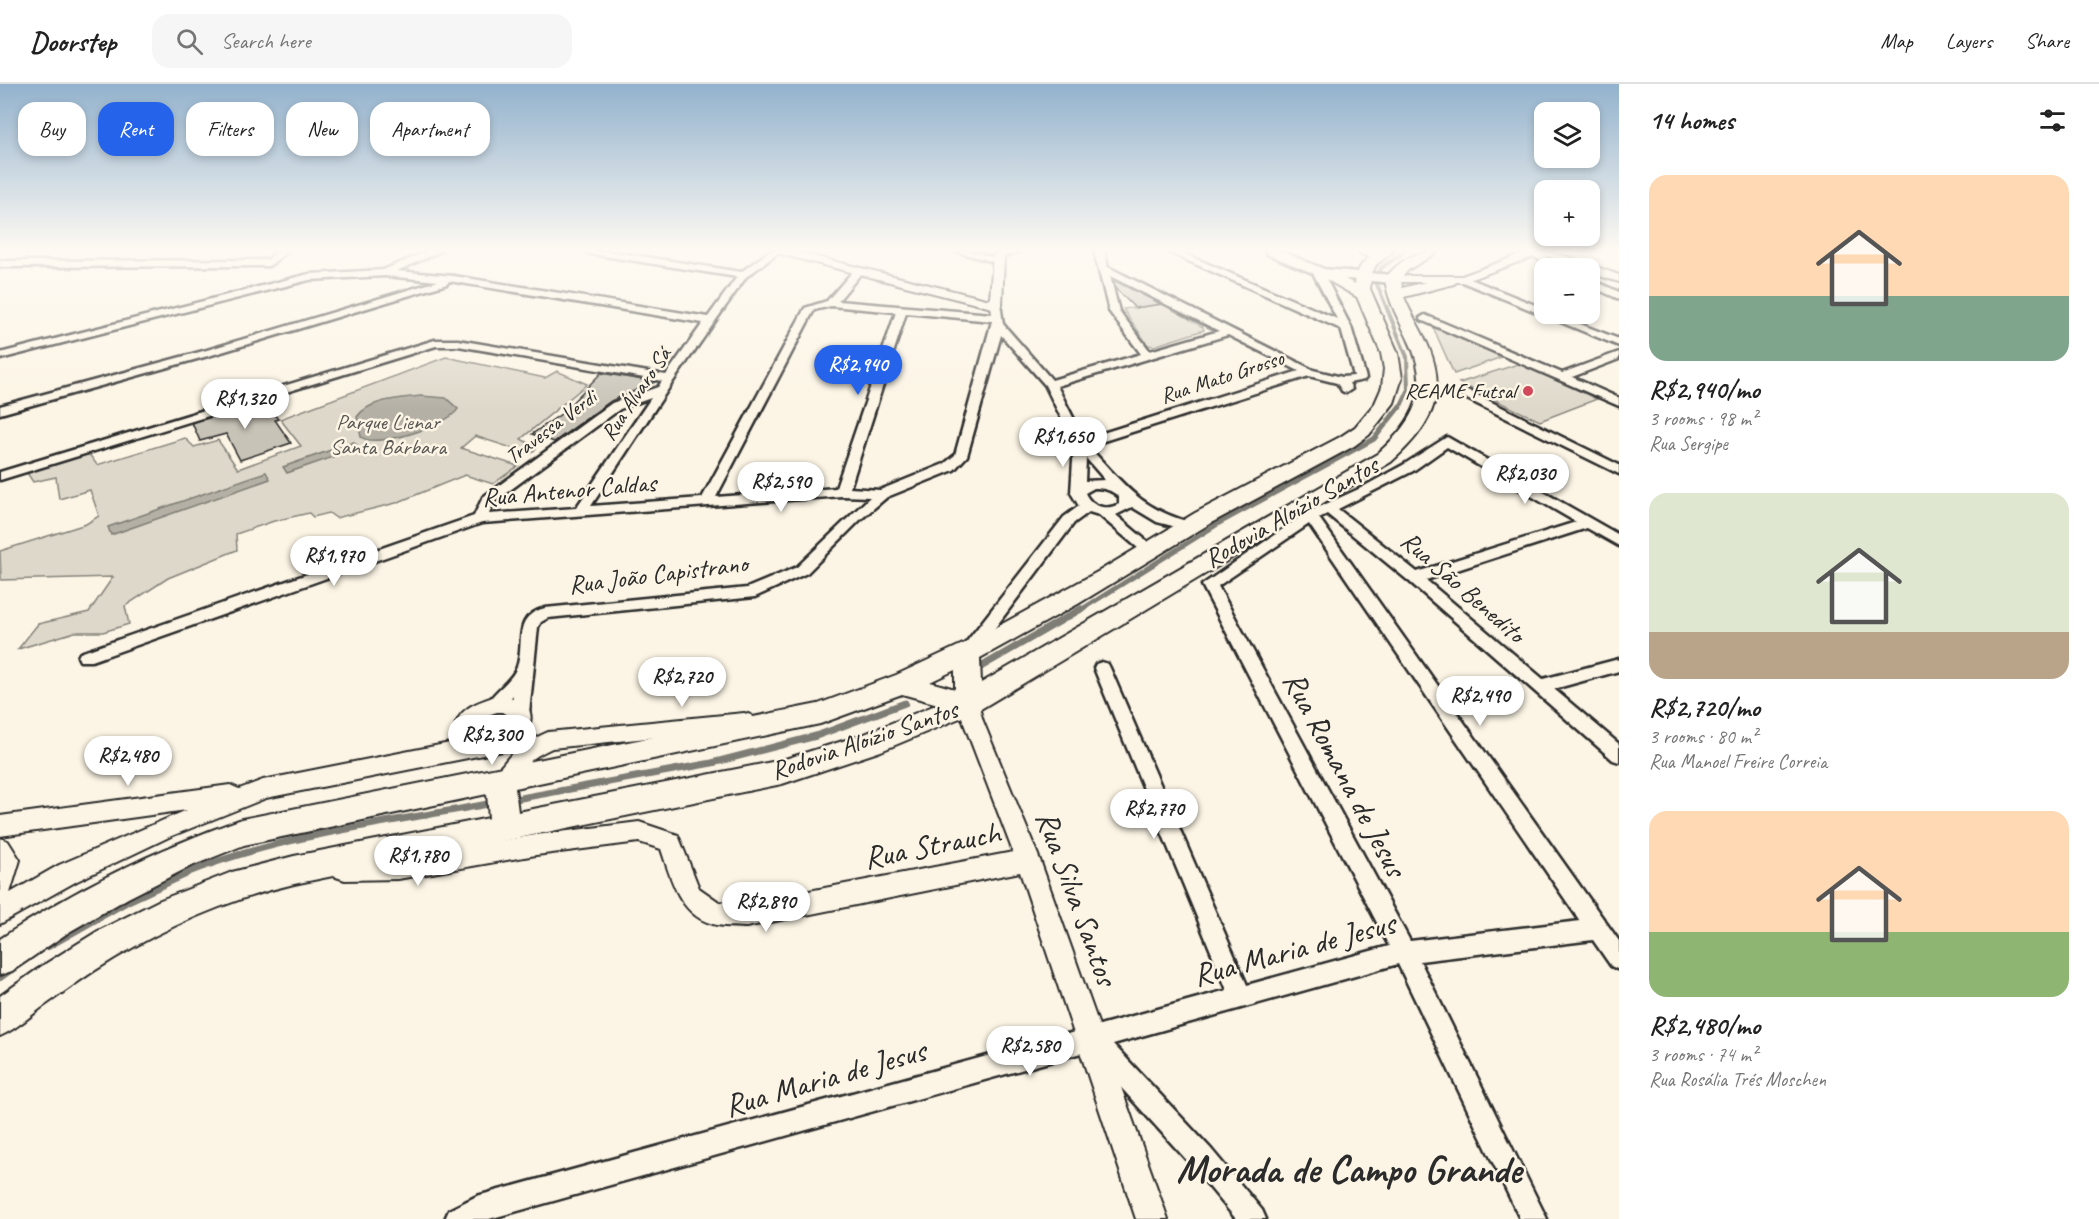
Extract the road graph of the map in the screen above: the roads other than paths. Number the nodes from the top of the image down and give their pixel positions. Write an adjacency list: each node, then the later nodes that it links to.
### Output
1 (170, 304): 24 (street)
2 (371, 304): 32 (street)
3 (606, 304): 17 (street)
4 (722, 304): 17 (street, Rua Álvaro Sá)
5 (828, 304): 40 (street)
6 (842, 304): 15 (street)
7 (992, 304): 14 (street)
8 (1112, 304): 25 (street)
9 (1173, 304): 21 (street)
10 (1293, 304): 20 (street)
11 (1335, 304): 20 (street)
12 (1372, 304): 47 (main road, Rodovia Aloízio Santos)
13 (1400, 304): 58 (main road, Rodovia Aloízio Santos)
14 (996, 305): 18 (street)
15 (902, 309): 18 (street); 36 (street)
16 (1425, 318): 27 (street)
17 (710, 321): 28 (street, Rua Álvaro Sá)
18 (997, 322): 29 (street); 38 (street, Rua Antenor Caldas)
19 (1573, 324): 22 (street)
20 (1346, 327): 26 (street)
21 (1228, 332): 25 (street); 26 (street)
22 (1619, 343)
23 (1619, 355): 27 (street)
24 (0, 356)
25 (1148, 356): 29 (street)
26 (1309, 372): 33 (street, Rua Mato Grosso)
27 (1562, 376): 31 (street)
28 (666, 384): 35 (street); 42 (street, Rua Álvaro Sá); 45 (street, Travessa Verdi)
29 (1050, 384): 33 (street)
30 (1467, 394): 34 (street)
31 (1619, 402)
32 (0, 410)
33 (1080, 444): 37 (street); 39 (street)
34 (1619, 470)
35 (0, 476)
36 (842, 492): 38 (street, Rua Antenor Caldas); 40 (street, Rua Antenor Caldas)
37 (1078, 493): 39 (street); 41 (street)
38 (882, 494): 55 (street, Rua João Capistrano)
39 (1124, 494): 43 (street); 47 (street)
40 (706, 503): 42 (street, Rua Antenor Caldas)
41 (1088, 507): 43 (street); 51 (street)
42 (580, 512): 45 (street, Rua Antenor Caldas)
43 (1104, 512): 49 (street)
44 (1319, 512): 46 (street); 50 (street, Rua São Benedito); 76 (street); 77 (street, Rua Romana de Jesus)
45 (480, 519): 52 (street, Rua Antenor Caldas)
46 (1588, 523): 48 (street); 50 (street)
47 (1188, 526): 49 (main road, Rodovia Aloízio Santos)
48 (1619, 541)
49 (1150, 551): 51 (main road, Rodovia Aloízio Santos)
50 (1415, 578): 57 (street, Rua São Benedito)
51 (967, 654): 56 (main road, Rodovia Aloízio Santos); 58 (main road)
52 (86, 657)
53 (1619, 664): 57 (street)
54 (1102, 668): 80 (street)
55 (524, 671): 59 (street); 61 (street, Rua João Capistrano)
56 (901, 684): 58 (main road); 60 (main road, Rodovia Aloízio Santos)
57 (1539, 687): 66 (street, Rua São Benedito)
58 (969, 703): 68 (main road, Rodovia Aloízio Santos); 72 (street, Rua Silva Santos)
59 (496, 704): 61 (street); 62 (street)
60 (820, 714): 63 (street); 68 (main road, Rodovia Aloízio Santos)
61 (521, 715): 63 (street); 64 (street)
62 (465, 724): 64 (street); 65 (street)
63 (548, 740): 68 (street)
64 (485, 746): 65 (street); 68 (street)
65 (432, 754): 67 (street)
66 (1619, 755)
67 (263, 789): 69 (street); 75 (street)
68 (503, 804): 70 (street); 73 (main road, Rodovia Aloízio Santos); 78 (main road, Rodovia Aloízio Santos)
69 (0, 826)
70 (536, 845): 72 (street, Rua Strauch); 73 (street, Rua Strauch)
71 (0, 848): 74 (street)
72 (1028, 860): 82 (street, Rua Silva Santos)
73 (294, 870): 81 (main road, Rodovia Aloízio Santos)
74 (0, 889)
75 (0, 912)
76 (1598, 929): 77 (street, Rua Maria de Jesus); 79 (street)
77 (1404, 952): 80 (street, Rua Maria de Jesus); 86 (street, Rua Romana de Jesus)
78 (0, 959)
79 (1619, 959)
80 (1241, 998): 82 (street, Rua Maria de Jesus)
81 (0, 1018)
82 (1091, 1038): 83 (street, Rua Maria de Jesus); 84 (street, Rua Silva Santos); 85 (street)
83 (458, 1219)
84 (1152, 1219)
85 (1253, 1219)
86 (1534, 1219)

